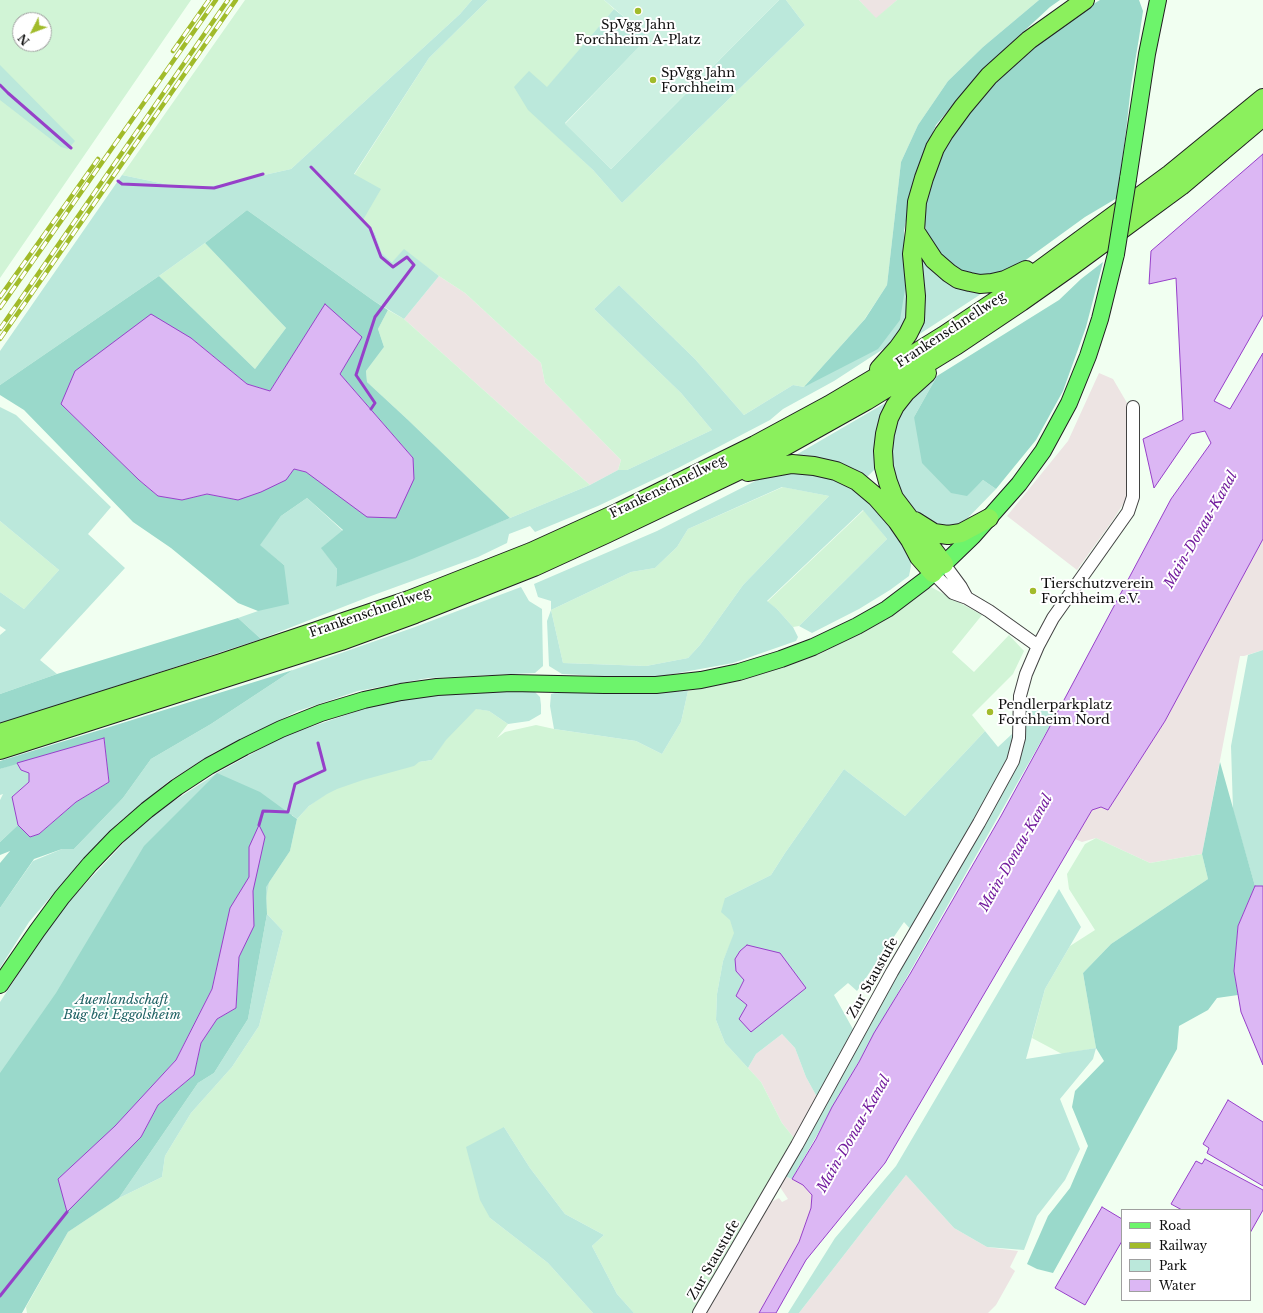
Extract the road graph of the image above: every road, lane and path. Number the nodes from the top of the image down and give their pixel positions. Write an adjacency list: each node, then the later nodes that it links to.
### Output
1 (1085, 0): 5 (highway)
2 (1158, 0): 12 (main road, bridge)
3 (1263, 98): 6 (highway, Frankenschnellweg)
4 (1263, 117): 7 (highway, Frankenschnellweg)
5 (915, 231): 6 (highway); 8 (highway)
6 (1046, 266): 8 (highway, Frankenschnellweg)
7 (957, 345): 10 (highway, Frankenschnellweg); 11 (highway)
8 (858, 389): 15 (highway, Frankenschnellweg)
9 (1133, 407): 14 (street, Zur Staustufe)
10 (722, 478): 13 (highway); 16 (highway, Frankenschnellweg)
11 (909, 518): 12 (highway); 13 (highway)
12 (989, 518): 13 (main road)
13 (939, 569): 14 (street); 17 (main road)
14 (1038, 646): 18 (street, Zur Staustufe)
15 (0, 733)
16 (0, 750)
17 (0, 986)
18 (699, 1313)

